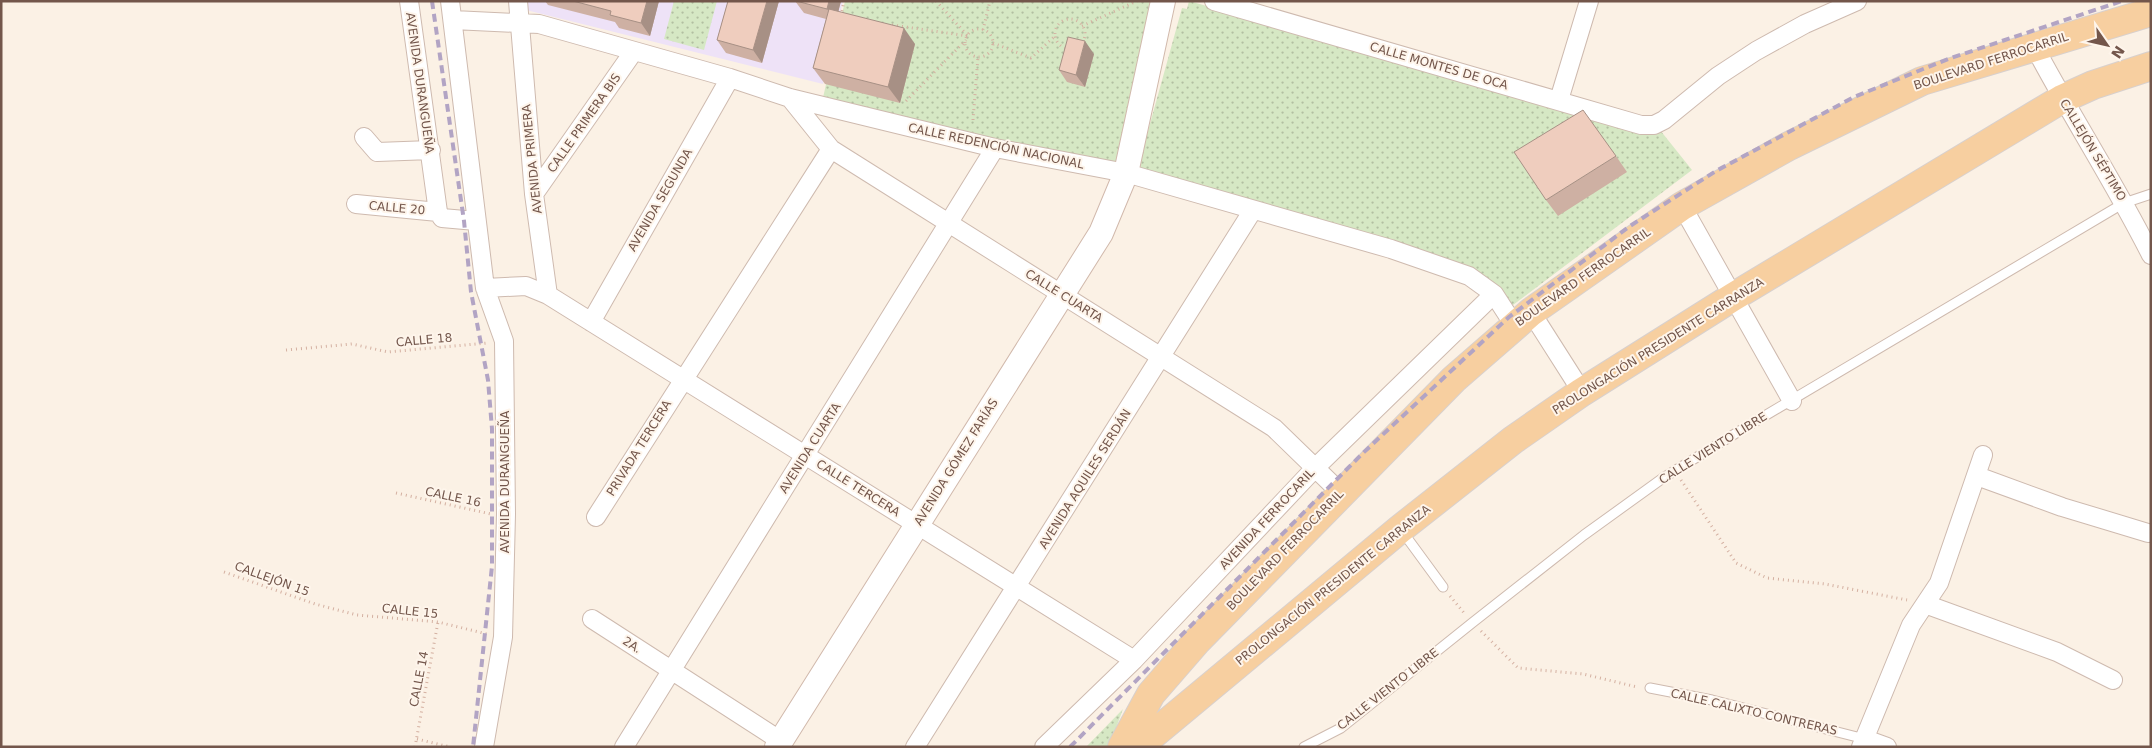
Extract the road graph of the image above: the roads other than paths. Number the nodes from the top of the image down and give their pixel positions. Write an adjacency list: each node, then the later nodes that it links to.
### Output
1 (409, 1): 21 (street, AVENIDA DURANGUEÑA)
2 (450, 1): 9 (street, AVENIDA DURANGUEÑA)
3 (518, 1): 10 (street, AVENIDA PRIMERA)
4 (1163, 1): 22 (main road, AVENIDA GÓMEZ FARÍAS)
5 (1214, 1): 16 (street, CALLE MONTES DE OCA)
6 (1589, 1): 16 (street)
7 (1857, 1): 16 (street, CALLE MONTES DE OCA)
8 (2151, 12): 11 (main road, BOULEVARD FERROCARRIL)
9 (453, 20): 10 (street, CALLE REDENCIÓN NACIONAL); 30 (street, AVENIDA DURANGUEÑA)
10 (520, 23): 12 (street, CALLE REDENCIÓN NACIONAL); 23 (street, AVENIDA PRIMERA)
11 (2034, 46): 17 (street, CALLEJÓN SÉPTIMO); 27 (main road, BOULEVARD FERROCARRIL)
12 (634, 51): 14 (street, CALLE REDENCIÓN NACIONAL); 23 (street, CALLE PRIMERA BIS)
13 (2151, 66): 17 (main road, PROLONGACIÓN PRESIDENTE CARRANZA)
14 (730, 78): 15 (street, CALLE REDENCIÓN NACIONAL); 39 (street, AVENIDA SEGUNDA)
15 (790, 98): 19 (street, CALLE CUARTA); 20 (street, CALLE REDENCIÓN NACIONAL)
16 (1559, 100)
17 (2062, 100): 25 (street, CALLEJÓN SÉPTIMO); 37 (main road, PROLONGACIÓN PRESIDENTE CARRANZA)
18 (364, 137): 21 (street)
19 (831, 148): 31 (street, CALLE CUARTA); 41 (street)
20 (995, 148): 22 (street, CALLE REDENCIÓN NACIONAL); 31 (street, AVENIDA CUARTA)
21 (431, 150): 29 (street, AVENIDA DURANGUEÑA)
22 (1126, 173): 28 (street, CALLE REDENCIÓN NACIONAL); 35 (main road, AVENIDA GÓMEZ FARÍAS)
23 (534, 194): 36 (street, AVENIDA PRIMERA)
24 (2151, 194): 25 (lane, CALLE VIENTO LIBRE)
25 (2124, 203): 32 (street, CALLEJÓN SÉPTIMO); 43 (lane, CALLE VIENTO LIBRE)
26 (356, 204): 29 (street, CALLE 20)
27 (1682, 206): 37 (street); 38 (main road, BOULEVARD FERROCARRIL)
28 (1253, 210): 34 (street, CALLE REDENCIÓN NACIONAL); 40 (street, AVENIDA AQUILES SERDÁN)
29 (438, 212): 30 (street)
30 (476, 220): 33 (street, AVENIDA DURANGUEÑA)
31 (949, 223): 35 (street, CALLE CUARTA); 45 (street, AVENIDA CUARTA)
32 (2151, 255)
33 (485, 288): 36 (street, CALLE TERCERA); 63 (street, AVENIDA DURANGUEÑA)
34 (1494, 294): 38 (street, CALLE REDENCIÓN NACIONAL); 46 (street, AVENIDA FERROCARIL)
35 (1062, 295): 40 (street, CALLE CUARTA); 50 (main road, AVENIDA GÓMEZ FARÍAS)
36 (548, 296): 39 (street, CALLE TERCERA)
37 (1733, 297): 42 (main road, PROLONGACIÓN PRESIDENTE CARRANZA); 43 (street)
38 (1523, 319): 42 (street, CALLE REDENCIÓN NACIONAL); 48 (main road, BOULEVARD FERROCARRIL)
39 (591, 322): 41 (street, CALLE TERCERA)
40 (1161, 357): 46 (street, CALLE CUARTA); 53 (street, AVENIDA AQUILES SERDÁN)
41 (683, 379): 45 (street, CALLE TERCERA); 49 (street, PRIVADA TERCERA)
42 (1582, 392): 51 (main road, PROLONGACIÓN PRESIDENTE CARRANZA)
43 (1792, 401): 69 (lane, CALLE VIENTO LIBRE)
44 (1984, 454): 47 (street)
45 (805, 456): 50 (street, CALLE TERCERA); 58 (street, AVENIDA CUARTA)
46 (1315, 468): 48 (street, CALLE CUARTA); 57 (street, AVENIDA FERROCARIL)
47 (1977, 476): 52 (street); 55 (street)
48 (1341, 493): 67 (main road, BOULEVARD FERROCARRIL)
49 (596, 517)
50 (917, 525): 53 (street, CALLE TERCERA); 62 (main road, AVENIDA GÓMEZ FARÍAS)
51 (1400, 529): 54 (lane); 68 (main road, PROLONGACIÓN PRESIDENTE CARRANZA)
52 (2148, 532)
53 (1017, 587): 57 (street, CALLE TERCERA); 65 (street, AVENIDA AQUILES SERDÁN)
54 (1443, 587)
55 (1925, 604): 59 (street); 61 (street)
56 (592, 619): 58 (street, 2A.)
57 (1134, 660): 66 (street, AVENIDA FERROCARIL)
58 (672, 671): 62 (street, 2A.); 64 (street, AVENIDA CUARTA)
59 (2113, 680)
60 (1650, 688): 61 (lane, CALLE CALIXTO CONTRERAS)
61 (1863, 743): 70 (street, CALLE CALIXTO CONTRERAS)
62 (783, 745)
63 (484, 747)
64 (624, 747)
65 (915, 747)
66 (1044, 747)
67 (1122, 747)
68 (1138, 747)
69 (1304, 747)
70 (1886, 747)

